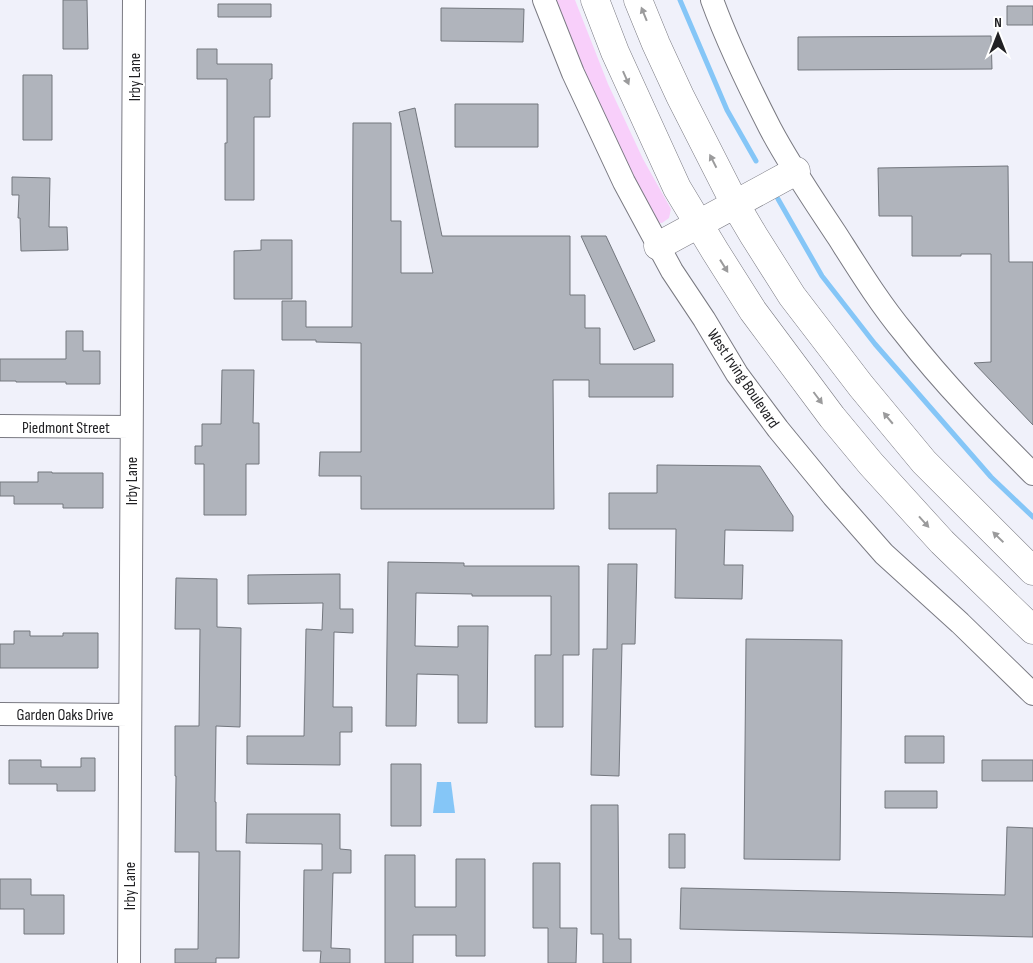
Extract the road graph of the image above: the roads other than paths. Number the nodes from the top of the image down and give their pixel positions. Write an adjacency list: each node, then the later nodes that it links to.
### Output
1 (134, 0): 11 (street, Irby Lane)
2 (544, 0): 9 (street, West Irving Boulevard)
3 (595, 0): 8 (main road, one-way to 8)
4 (638, 0): 7 (main road, one-way to 4)
5 (712, 0): 6 (street)
6 (796, 171): 7 (main road); 12 (street)
7 (736, 204): 8 (main road); 13 (main road, one-way to 7)
8 (699, 224): 9 (main road); 14 (main road, one-way to 14)
9 (658, 246): 15 (street, West Irving Boulevard)
10 (0, 426): 11 (street, Piedmont Street)
11 (131, 427): 17 (street, Irby Lane)
12 (1033, 474)
13 (1033, 571)
14 (1033, 630)
15 (1033, 694)
16 (0, 714): 17 (street, Garden Oaks Drive)
17 (130, 715): 18 (street, Irby Lane)
18 (129, 963)

